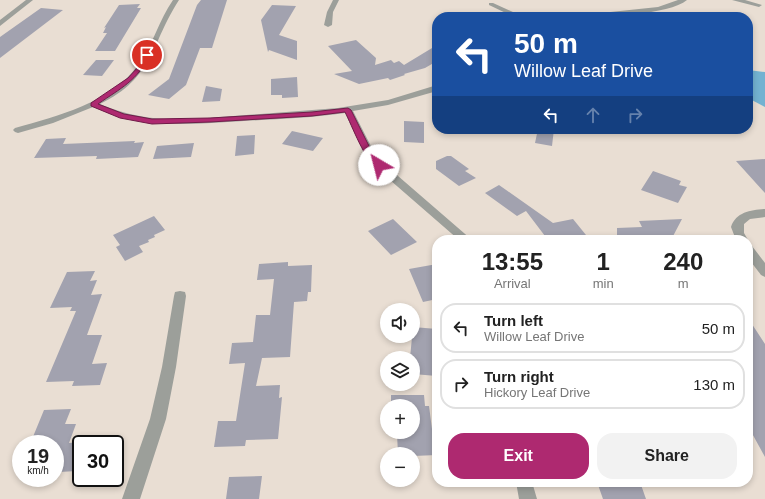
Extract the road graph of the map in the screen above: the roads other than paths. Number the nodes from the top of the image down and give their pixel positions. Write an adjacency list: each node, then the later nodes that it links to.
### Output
1 (30, 0): 10 (street)
2 (176, 0): 13 (street)
3 (336, 0): 11 (street)
4 (684, 0): 9 (street)
5 (735, 0): 7 (street)
6 (491, 4): 8 (street)
7 (759, 5)
8 (509, 12)
9 (630, 12)
10 (0, 24)
11 (328, 25)
12 (432, 90): 14 (street)
13 (93, 104): 14 (street); 15 (street)
14 (348, 110): 17 (street)
15 (18, 130)
16 (765, 213): 18 (street)
17 (460, 235)
18 (740, 235)
19 (753, 256): 20 (street)
20 (765, 272)
21 (180, 296): 23 (street)
22 (525, 487): 24 (street)
23 (131, 499)
24 (528, 499)

